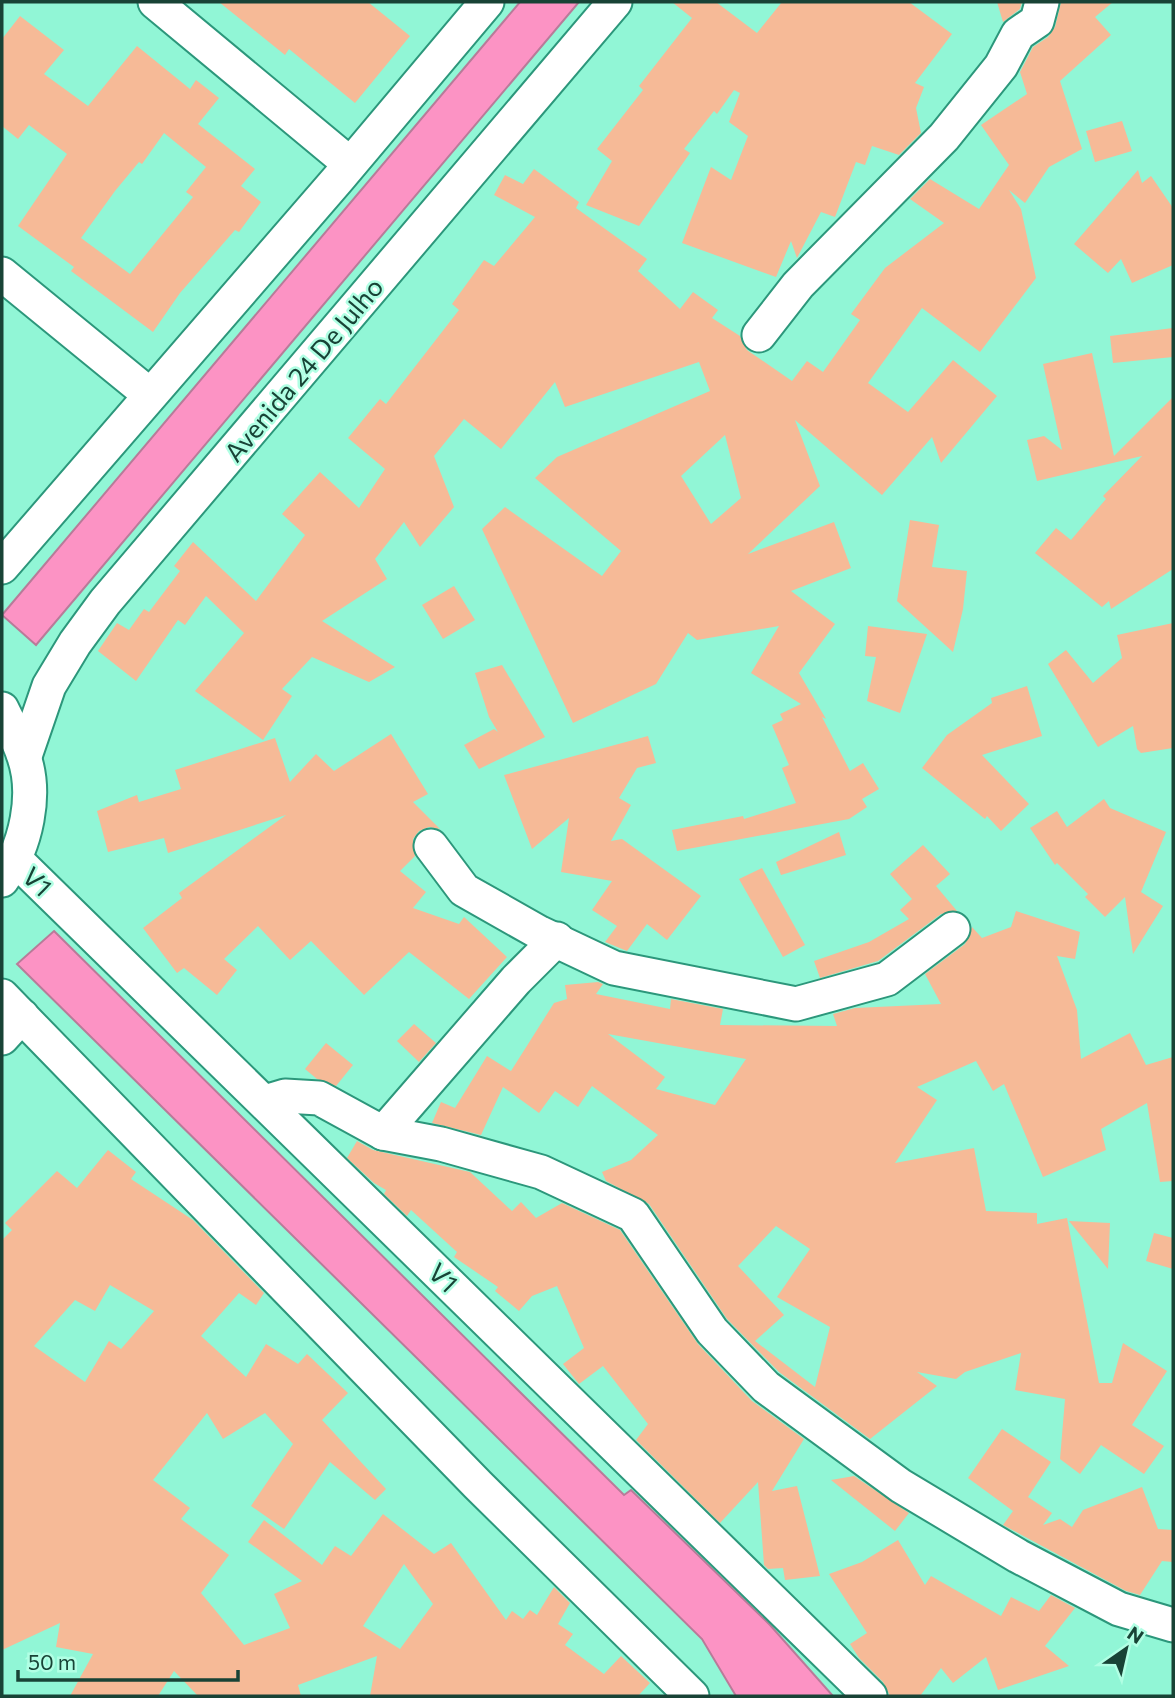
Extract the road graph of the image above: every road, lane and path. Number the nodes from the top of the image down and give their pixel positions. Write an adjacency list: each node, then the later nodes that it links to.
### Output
1 (155, 2): 5 (street)
2 (487, 2): 5 (street)
3 (615, 2): 11 (street, Avenida 24 De Julho)
4 (1042, 2): 7 (street)
5 (351, 164): 8 (street)
6 (2, 274): 8 (street)
7 (759, 335)
8 (150, 395): 9 (street)
9 (2, 566)
10 (2, 709): 11 (street)
11 (24, 756): 13 (street)
12 (431, 846): 15 (street)
13 (9, 870): 17 (street, V1)
14 (953, 929): 15 (street)
15 (557, 939): 18 (street)
16 (8, 1017): 20 (street)
17 (265, 1102): 18 (street); 21 (street, V1)
18 (383, 1133): 19 (street)
19 (1173, 1625)
20 (692, 1696)
21 (870, 1696)

